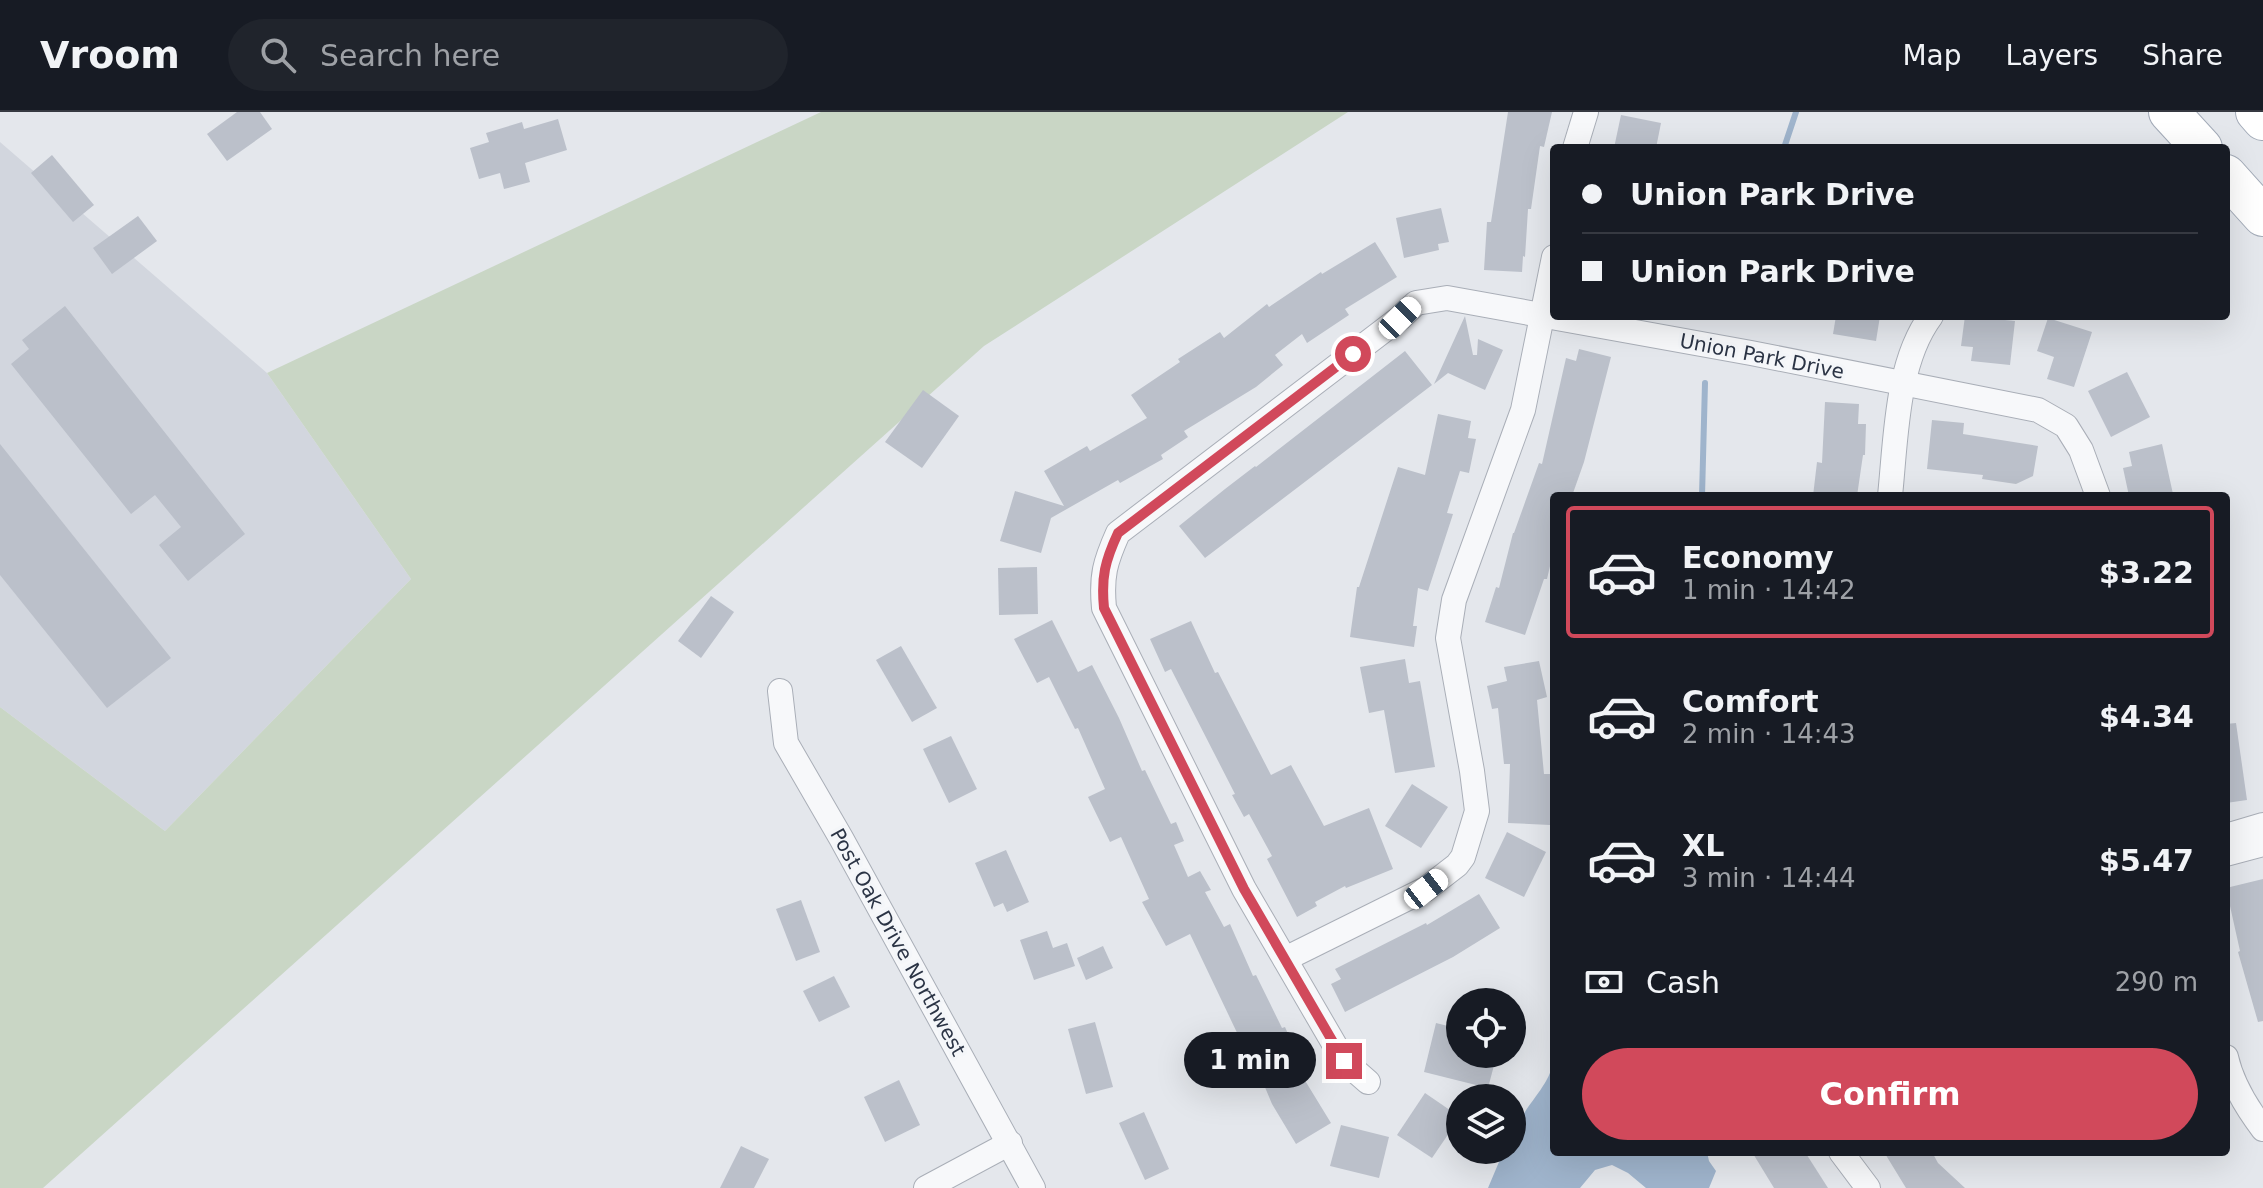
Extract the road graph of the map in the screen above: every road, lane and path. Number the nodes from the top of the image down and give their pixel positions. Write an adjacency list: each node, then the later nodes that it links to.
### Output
1 (1586, 112): 5 (street)
2 (2169, 112): 6 (main road)
3 (2256, 112): 4 (main road)
4 (2263, 120)
5 (1576, 144)
6 (2198, 144)
7 (2230, 179): 8 (main road)
8 (2263, 216)
9 (1550, 278): 10 (street)
10 (1543, 315): 11 (street, Union Park Drive); 22 (street); 22 (street, Union Park Drive)
11 (1550, 316)
12 (1570, 320): 14 (street, Union Park Drive)
13 (1929, 320): 14 (street)
14 (1903, 383): 15 (street); 16 (street, Union Park Drive)
15 (1890, 492)
16 (2097, 492)
17 (780, 691): 26 (street, Post Oak Drive Northwest)
18 (2263, 825): 19 (street)
19 (2230, 835)
20 (2263, 844): 21 (street)
21 (2230, 853)
22 (1285, 959): 24 (street, Union Park Drive)
23 (2230, 1071): 25 (street)
24 (1368, 1082)
25 (2263, 1129)
26 (1010, 1143): 28 (street); 29 (street, Post Oak Drive Northwest)
27 (1844, 1156): 30 (street)
28 (926, 1188)
29 (1033, 1188)
30 (1868, 1188)

